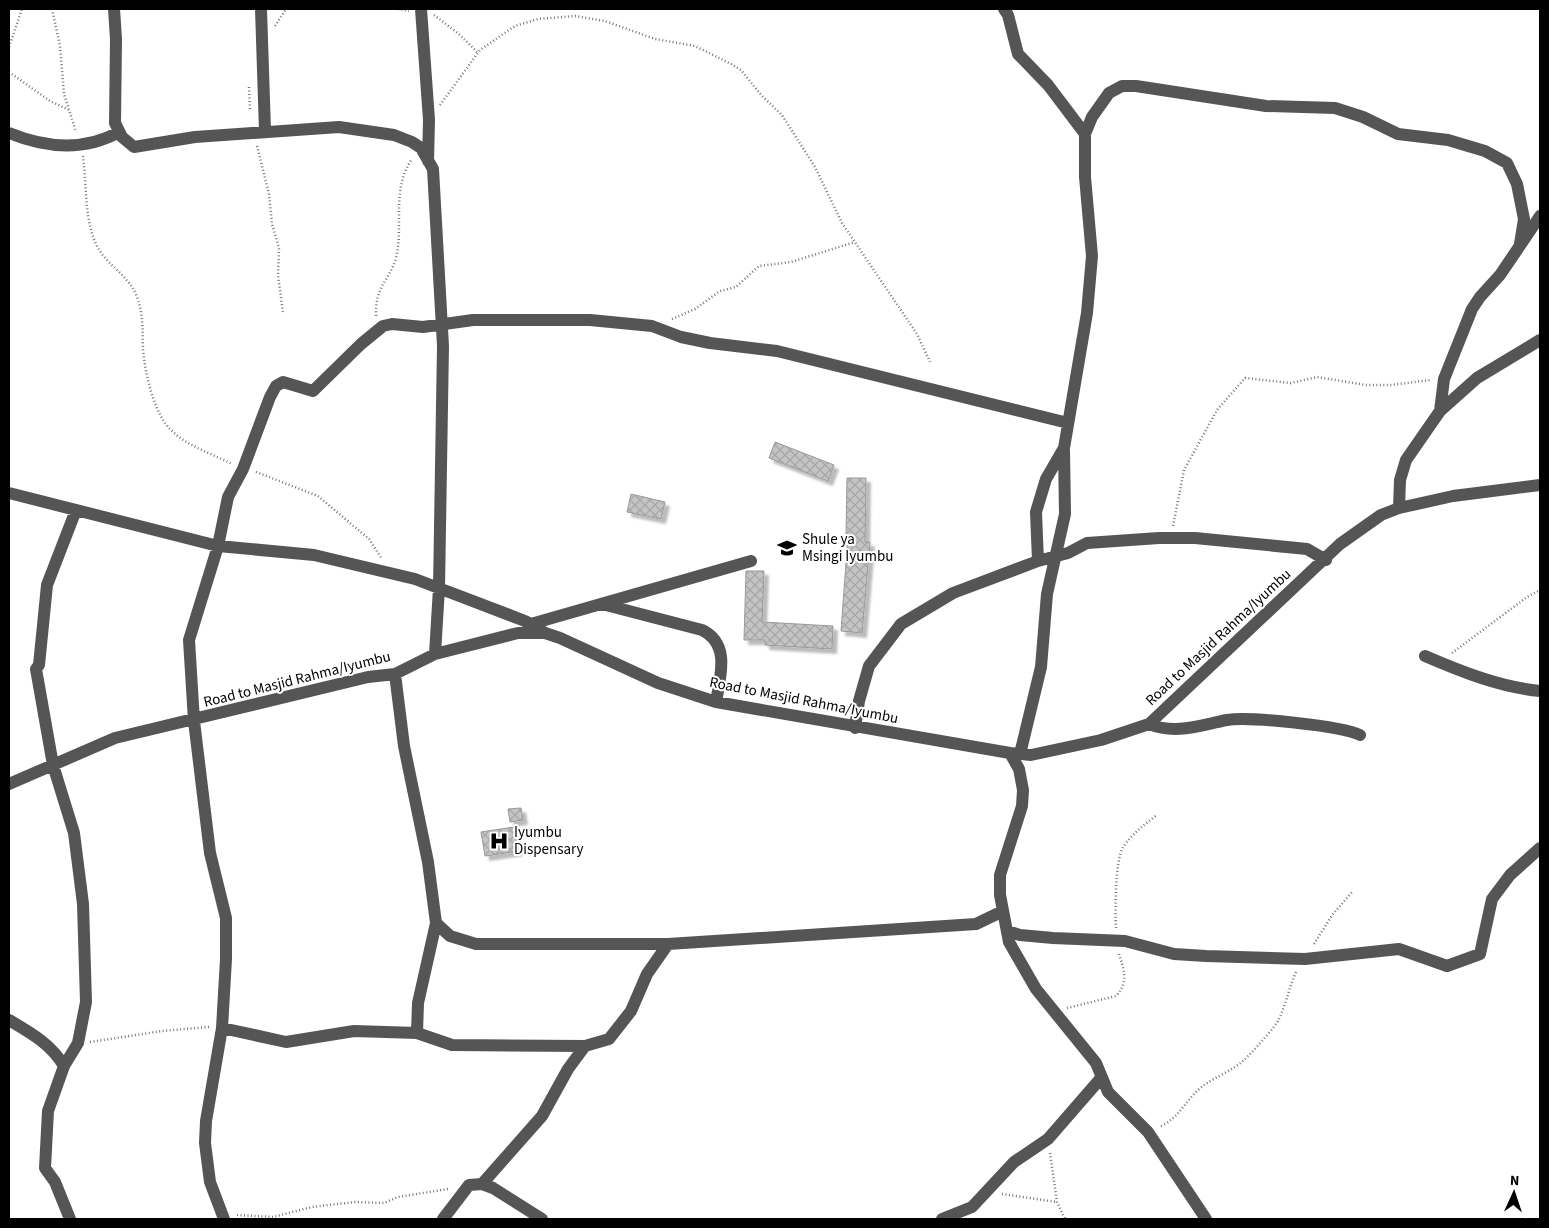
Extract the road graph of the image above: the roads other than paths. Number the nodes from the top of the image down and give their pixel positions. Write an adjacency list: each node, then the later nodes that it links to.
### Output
1 (114, 9): 5 (street)
2 (261, 9): 6 (street)
3 (1004, 9): 8 (street)
4 (421, 11): 9 (street)
5 (119, 132): 6 (street); 7 (street)
6 (259, 132): 9 (street)
7 (9, 133)
8 (1085, 134): 11 (street); 15 (street)
9 (428, 161): 12 (street)
10 (1540, 216): 11 (street)
11 (1520, 244): 14 (street)
12 (443, 324): 15 (street); 21 (street); 26 (street)
13 (1540, 340): 14 (street)
14 (1440, 411): 19 (street)
15 (1068, 423): 16 (street)
16 (1064, 448): 22 (street); 25 (street)
17 (1540, 485): 19 (street, Road to Masjid Rahma/Iyumbu)
18 (9, 493): 20 (street)
19 (1398, 508): 23 (street, Road to Masjid Rahma/Iyumbu)
20 (76, 510): 21 (street); 40 (street)
21 (218, 546): 26 (street); 35 (street)
22 (1054, 557): 23 (street); 25 (street); 39 (street)
23 (1326, 560): 36 (street, Road to Masjid Rahma/Iyumbu)
24 (751, 561): 27 (street)
25 (1038, 561): 37 (street)
26 (439, 588): 28 (street); 30 (street)
27 (602, 604): 28 (street); 34 (street)
28 (531, 624): 29 (street)
29 (545, 633): 30 (street, Road to Masjid Rahma/Iyumbu); 34 (street, Road to Masjid Rahma/Iyumbu)
30 (435, 654): 32 (street, Road to Masjid Rahma/Iyumbu)
31 (1425, 656): 33 (street)
32 (395, 674): 35 (street, Road to Masjid Rahma/Iyumbu); 44 (street)
33 (1540, 691)
34 (716, 702): 37 (street, Road to Masjid Rahma/Iyumbu)
35 (194, 721): 40 (street, Road to Masjid Rahma/Iyumbu); 48 (street)
36 (1149, 724): 38 (street); 39 (street, Road to Masjid Rahma/Iyumbu)
37 (855, 728): 39 (street, Road to Masjid Rahma/Iyumbu)
38 (1360, 735)
39 (1015, 754): 43 (street)
40 (53, 765): 41 (street, Road to Masjid Rahma/Iyumbu); 51 (street)
41 (9, 784)
42 (1540, 848): 45 (street)
43 (1003, 911): 45 (street); 46 (street)
44 (436, 923): 46 (street); 49 (street)
45 (1007, 931): 52 (street)
46 (668, 944): 50 (street)
47 (9, 1020): 51 (street)
48 (222, 1028): 49 (street); 54 (street)
49 (417, 1033): 50 (street)
50 (585, 1046): 53 (street)
51 (64, 1066): 55 (street)
52 (1101, 1078): 58 (street); 59 (street)
53 (476, 1185): 56 (street); 57 (street)
54 (223, 1217)
55 (70, 1219)
56 (443, 1219)
57 (542, 1219)
58 (942, 1219)
59 (1206, 1219)

